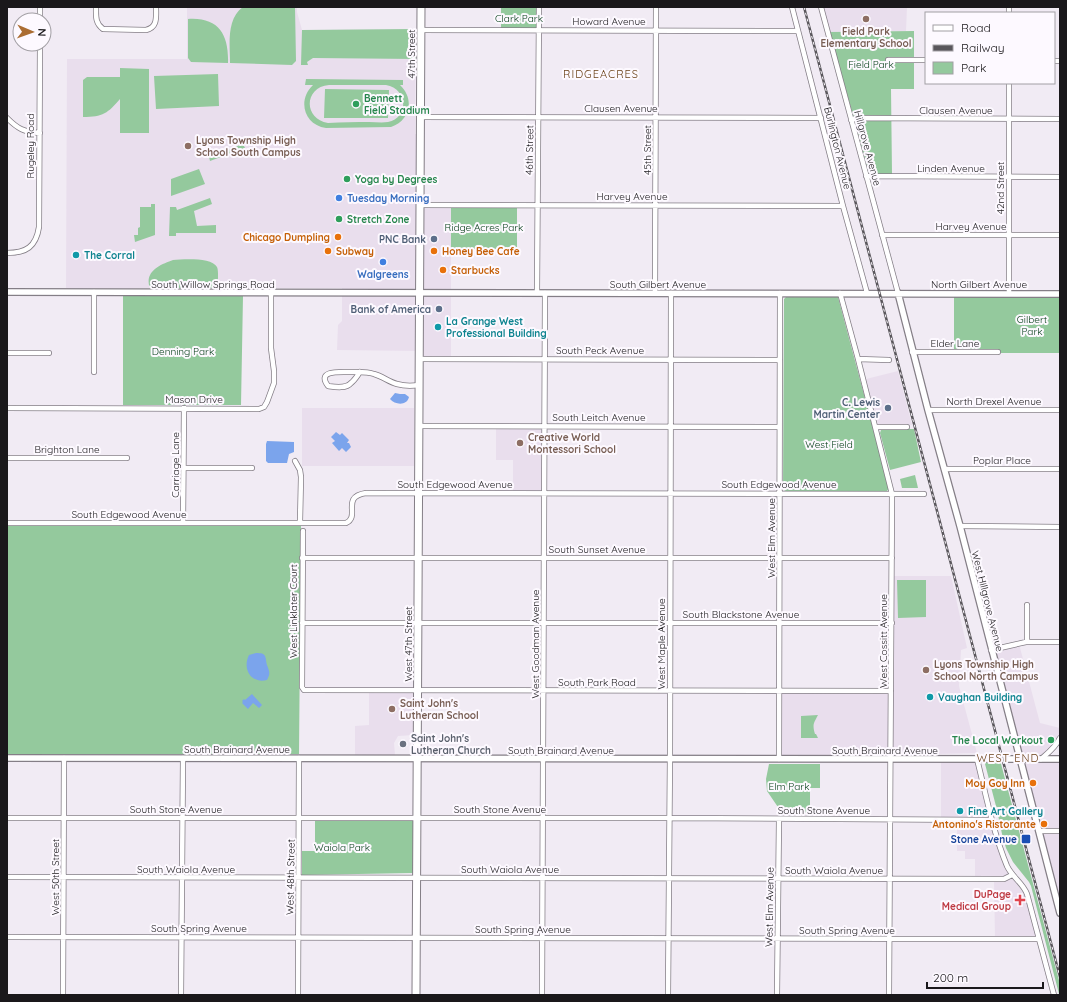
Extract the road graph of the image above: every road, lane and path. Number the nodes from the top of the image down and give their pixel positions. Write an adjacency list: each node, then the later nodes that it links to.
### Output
1 (96, 7): 2 (street)
2 (156, 7)
3 (421, 7): 8 (main road, 47th Street)
4 (539, 7): 9 (street, 46th Street)
5 (656, 7): 10 (street, 45th Street)
6 (792, 7): 11 (street, Burlington Avenue)
7 (821, 7): 23 (street, Hillgrove Avenue)
8 (421, 30): 9 (street, Howard Avenue); 16 (main road, 47th Street)
9 (538, 30): 10 (street, Howard Avenue); 17 (street, 46th Street)
10 (656, 30): 11 (street, Howard Avenue); 19 (street, 45th Street)
11 (798, 31): 20 (street, Burlington Avenue)
12 (40, 52): 24 (street, Rugeley Road)
13 (888, 60): 14 (street)
14 (925, 60)
15 (1010, 84): 21 (street, 42nd Street)
16 (421, 117): 17 (street, Clausen Avenue); 28 (main road, 47th Street)
17 (538, 117): 19 (street, Clausen Avenue); 29 (street, 46th Street)
18 (7, 118): 24 (street)
19 (656, 118): 20 (street, Clausen Avenue); 30 (street, 45th Street)
20 (821, 118): 31 (street, Burlington Avenue)
21 (1009, 119): 22 (street, Clausen Avenue); 23 (street, Clausen Avenue); 26 (street, 42nd Street)
22 (1060, 119)
23 (851, 120): 25 (street, Hillgrove Avenue)
24 (40, 133): 35 (street, Rugeley Road)
25 (866, 176): 26 (street, Linden Avenue); 32 (street, Hillgrove Avenue)
26 (1009, 177): 27 (street, Linden Avenue); 33 (street, 42nd Street)
27 (1060, 177)
28 (420, 204): 29 (street, Harvey Avenue); 39 (main road, 47th Street)
29 (538, 205): 30 (street, Harvey Avenue); 40 (street, 46th Street)
30 (656, 205): 31 (street, Harvey Avenue); 42 (street, 45th Street)
31 (843, 206): 47 (street, Burlington Avenue)
32 (882, 235): 33 (street, Harvey Avenue); 46 (street, Hillgrove Avenue)
33 (1009, 235): 34 (street, Harvey Avenue); 48 (street, 42nd Street)
34 (1060, 235)
35 (7, 253)
36 (7, 292): 37 (street, South Willow Springs Road)
37 (94, 292): 38 (street, South Willow Springs Road); 60 (street)
38 (271, 293): 39 (street, South Willow Springs Road); 64 (street, Mason Drive)
39 (419, 293): 40 (street, South Gilbert Avenue); 54 (main road, West 47th Street)
40 (537, 293): 41 (street, South Gilbert Avenue)
41 (545, 293): 42 (street, South Gilbert Avenue); 55 (street, West Goodman Avenue)
42 (655, 293): 43 (street, South Gilbert Avenue)
43 (671, 293): 44 (street, South Gilbert Avenue); 56 (street, West Maple Avenue)
44 (780, 293): 45 (street, South Gilbert Avenue); 58 (street, West Elm Avenue)
45 (840, 293): 47 (street, South Gilbert Avenue); 57 (street, West Cossitt Avenue)
46 (898, 293): 47 (street, South Gilbert Avenue); 48 (street, North Gilbert Avenue); 50 (street, West Hillgrove Avenue)
47 (868, 294)
48 (1009, 294): 49 (street, North Gilbert Avenue)
49 (1060, 294)
50 (912, 352): 51 (street, Elder Lane); 65 (street, West Hillgrove Avenue)
51 (998, 352)
52 (7, 353): 53 (street)
53 (49, 353)
54 (419, 359): 55 (street, South Peck Avenue); 62 (main road, West 47th Street)
55 (545, 359): 56 (street, South Peck Avenue); 68 (street, West Goodman Avenue)
56 (671, 359): 58 (street, South Peck Avenue); 69 (street, West Maple Avenue)
57 (858, 359): 59 (street); 71 (street, West Cossitt Avenue)
58 (780, 360): 70 (street, West Elm Avenue)
59 (889, 360)
60 (94, 372)
61 (360, 372): 61 (street); 62 (street)
62 (419, 385): 67 (main road, West 47th Street)
63 (7, 408): 64 (street, Mason Drive)
64 (184, 408): 76 (street, Carriage Lane)
65 (928, 410): 66 (street, North Drexel Avenue); 78 (street, West Hillgrove Avenue)
66 (1060, 410)
67 (419, 426): 68 (street, South Leitch Avenue); 80 (main road, West 47th Street)
68 (545, 426): 69 (street, South Leitch Avenue); 81 (street, West Goodman Avenue)
69 (671, 427): 70 (street, South Leitch Avenue); 83 (street, West Maple Avenue)
70 (779, 427): 82 (street, West Elm Avenue)
71 (876, 427): 72 (street); 84 (street, West Cossitt Avenue)
72 (907, 427)
73 (7, 458): 74 (street, Brighton Lane)
74 (127, 458)
75 (295, 461): 86 (street)
76 (184, 468): 77 (street); 88 (street, Carriage Lane)
77 (252, 468)
78 (944, 469): 79 (street, Poplar Place); 89 (street, West Hillgrove Avenue)
79 (1060, 469)
80 (419, 493): 81 (street, South Edgewood Avenue); 86 (street, South Edgewood Avenue); 93 (main road, West 47th Street)
81 (545, 493): 83 (street, South Edgewood Avenue); 94 (street, West Goodman Avenue)
82 (780, 493): 83 (street, South Edgewood Avenue); 84 (street, South Edgewood Avenue); 96 (street, West Elm Avenue)
83 (671, 494): 95 (street, West Maple Avenue)
84 (892, 494): 85 (street, South Edgewood Avenue); 97 (street, West Cossitt Avenue)
85 (924, 494)
86 (300, 522): 88 (street, South Edgewood Avenue)
87 (7, 523): 88 (street, South Edgewood Avenue)
88 (183, 523)
89 (960, 526): 90 (street); 107 (street, West Hillgrove Avenue)
90 (1060, 527)
91 (302, 531): 92 (street, West Linklater Court)
92 (302, 558): 93 (street, South Sunset Avenue); 99 (street, West Linklater Court)
93 (418, 558): 94 (street, South Sunset Avenue); 100 (main road, West 47th Street)
94 (544, 558): 95 (street, South Sunset Avenue); 101 (street, West Goodman Avenue)
95 (670, 558): 96 (street, South Sunset Avenue); 102 (street, West Maple Avenue)
96 (779, 558): 97 (street, South Sunset Avenue); 103 (street, West Elm Avenue)
97 (892, 558): 104 (street, West Cossitt Avenue)
98 (1027, 605): 105 (street)
99 (302, 623): 100 (street, South Blackstone Avenue); 108 (street, West Linklater Court)
100 (418, 623): 101 (street, South Blackstone Avenue); 109 (main road, West 47th Street)
101 (544, 623): 102 (street, South Blackstone Avenue); 110 (street, West Goodman Avenue)
102 (670, 623): 103 (street, South Blackstone Avenue); 111 (street, West Maple Avenue)
103 (779, 623): 104 (street, South Blackstone Avenue); 112 (street, West Elm Avenue)
104 (892, 623): 113 (street, West Cossitt Avenue)
105 (1027, 642): 106 (street); 107 (street)
106 (1060, 642)
107 (991, 650): 125 (street, West Hillgrove Avenue)
108 (303, 690): 109 (street, South Park Road)
109 (418, 691): 110 (street, South Park Road); 119 (main road, West 47th Street)
110 (544, 691): 111 (street, South Park Road); 120 (street, West Goodman Avenue)
111 (670, 691): 112 (street, South Park Road); 121 (street, West Maple Avenue)
112 (779, 691): 113 (street, South Park Road); 122 (street, West Elm Avenue)
113 (891, 691): 123 (street, West Cossitt Avenue)
114 (1060, 738): 126 (street)
115 (7, 758): 116 (street, South Brainard Avenue)
116 (64, 758): 117 (street, South Brainard Avenue); 129 (street, West 50th Street)
117 (182, 758): 118 (street, South Brainard Avenue); 130 (street)
118 (300, 758): 119 (street, South Brainard Avenue); 131 (street, West 48th Street)
119 (417, 759): 120 (street, South Brainard Avenue); 132 (main road, West 47th Street)
120 (544, 759): 121 (street, South Brainard Avenue); 134 (street, West Goodman Avenue)
121 (670, 759): 122 (street, South Brainard Avenue); 133 (street, West Maple Avenue)
122 (779, 759): 123 (street, South Brainard Avenue)
123 (891, 759): 124 (street, South Brainard Avenue); 136 (street, West Cossitt Avenue)
124 (977, 759): 125 (street, South Brainard Avenue); 137 (street)
125 (1020, 760): 126 (street, South Brainard Avenue); 138 (street, West Hillgrove Avenue)
126 (1040, 760): 127 (street, South Brainard Avenue)
127 (1060, 760)
128 (7, 818): 129 (street, South Stone Avenue)
129 (64, 818): 130 (street, South Stone Avenue); 142 (street, West 50th Street)
130 (182, 818): 131 (street, South Stone Avenue); 143 (street)
131 (299, 818): 132 (street, South Stone Avenue); 144 (street, West 48th Street)
132 (417, 818): 134 (street, South Stone Avenue); 145 (main road, West 47th Street)
133 (669, 818): 134 (street, South Stone Avenue); 135 (street, South Stone Avenue); 147 (street, West Maple Avenue)
134 (543, 819): 146 (street, West Goodman Avenue)
135 (779, 819): 136 (street, South Stone Avenue); 148 (street, West Elm Avenue)
136 (891, 819): 137 (street, South Stone Avenue); 149 (street, West Cossitt Avenue)
137 (992, 820): 140 (street)
138 (1039, 831): 139 (street); 150 (street, West Hillgrove Avenue)
139 (1060, 831)
140 (1012, 875): 149 (street, South Waiola Avenue); 159 (street)
141 (7, 877): 142 (street, South Waiola Avenue)
142 (64, 877): 143 (street, South Waiola Avenue); 152 (street, West 50th Street)
143 (182, 878): 144 (street, South Waiola Avenue); 153 (street)
144 (299, 878): 145 (street, South Waiola Avenue); 154 (street, West 48th Street)
145 (416, 878): 146 (street, South Waiola Avenue); 155 (main road, West 47th Street)
146 (542, 878): 147 (street, South Waiola Avenue); 156 (street, West Goodman Avenue)
147 (668, 878): 148 (street, South Waiola Avenue); 157 (street, West Maple Avenue)
148 (778, 879): 149 (street, South Waiola Avenue); 158 (street, West Elm Avenue)
149 (890, 879): 160 (street, West Cossitt Avenue)
150 (1060, 913)
151 (7, 937): 152 (street, South Spring Avenue)
152 (63, 937): 153 (street, South Spring Avenue); 161 (street, West 50th Street)
153 (181, 937): 154 (street, South Spring Avenue); 162 (street)
154 (298, 937): 155 (street, South Spring Avenue); 163 (street, West 48th Street)
155 (416, 937): 156 (street, South Spring Avenue); 164 (main road, West 47th Street)
156 (542, 938): 157 (street, South Spring Avenue); 165 (street, West Goodman Avenue)
157 (668, 938): 158 (street, South Spring Avenue); 166 (street, West Maple Avenue)
158 (777, 939): 160 (street, South Spring Avenue); 167 (street, West Elm Avenue)
159 (1038, 939): 160 (street, South Spring Avenue); 169 (street)
160 (890, 940): 168 (street, West Cossitt Avenue)
161 (62, 995)
162 (181, 995)
163 (298, 995)
164 (416, 995)
165 (542, 995)
166 (668, 995)
167 (777, 995)
168 (889, 995)
169 (1054, 995)

